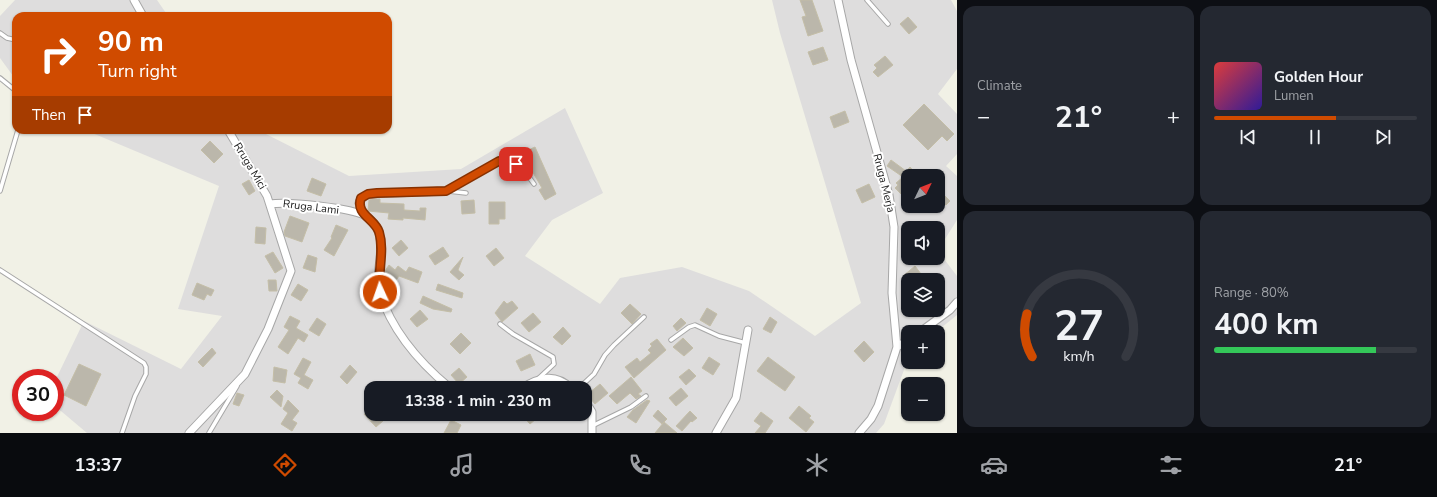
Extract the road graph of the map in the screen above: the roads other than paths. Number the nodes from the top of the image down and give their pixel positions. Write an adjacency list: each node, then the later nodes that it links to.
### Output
1 (134, 0): 4 (street)
2 (838, 0): 27 (street, Rruga Merja)
3 (867, 0): 5 (lane)
4 (141, 12)
5 (888, 24)
6 (0, 33): 7 (lane)
7 (12, 39)
8 (0, 78): 9 (lane)
9 (12, 88)
10 (17, 134): 13 (lane)
11 (230, 134): 16 (street, Rruga Mici)
12 (534, 184): 14 (lane)
13 (0, 191)
14 (446, 191): 15 (lane); 17 (street)
15 (466, 193)
16 (270, 204): 17 (street, Rruga Lami); 28 (street, Rruga Mici)
17 (364, 215): 30 (street)
18 (0, 270): 36 (lane)
19 (957, 302): 22 (street)
20 (644, 317): 33 (lane)
21 (500, 324): 29 (lane)
22 (930, 325)
23 (748, 330): 25 (street)
24 (671, 340): 25 (lane)
25 (746, 342): 39 (street)
26 (901, 344): 27 (street)
27 (897, 347): 40 (street, Rruga Merja)
28 (245, 374): 37 (street, Rruga Mici); 38 (lane)
29 (539, 379): 31 (street); 32 (street)
30 (442, 381)
31 (535, 381)
32 (560, 381)
33 (586, 381)
34 (646, 396): 35 (lane)
35 (592, 429)
36 (122, 433)
37 (190, 433)
38 (209, 433)
39 (716, 433)
40 (859, 433)

